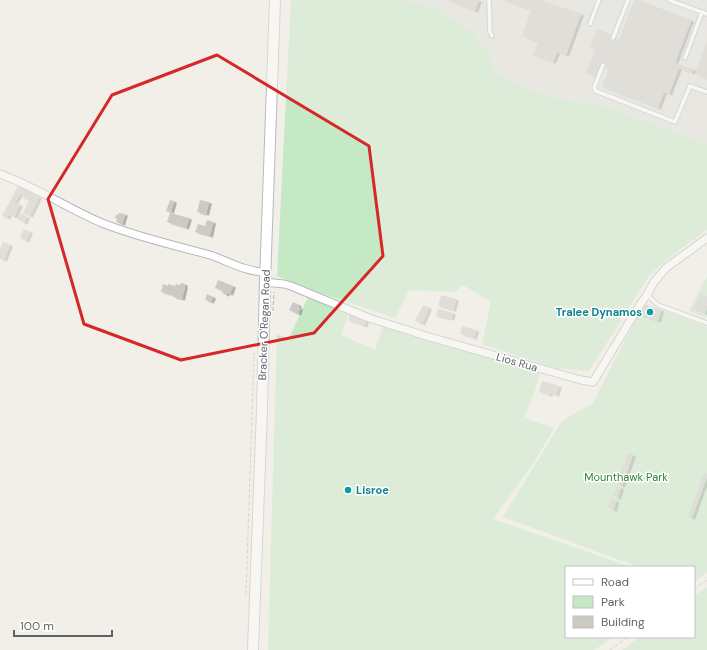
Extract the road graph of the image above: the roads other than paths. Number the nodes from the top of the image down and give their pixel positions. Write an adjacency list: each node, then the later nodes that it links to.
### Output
1 (275, 0): 16 (main road, Bracker O'Regan Road)
2 (489, 0): 9 (lane)
3 (599, 0): 8 (lane)
4 (628, 0): 10 (lane)
5 (669, 0): 6 (lane)
6 (702, 12): 7 (lane); 11 (lane)
7 (707, 14)
8 (590, 24)
9 (492, 36)
10 (613, 38)
11 (685, 58)
12 (602, 65): 13 (lane)
13 (707, 92)
14 (0, 174): 16 (street)
15 (707, 238): 17 (street, Lios Rua)
16 (265, 277): 17 (street, Lios Rua); 19 (main road, Bracker O'Regan Road)
17 (647, 295): 18 (lane)
18 (707, 323)
19 (253, 650)

